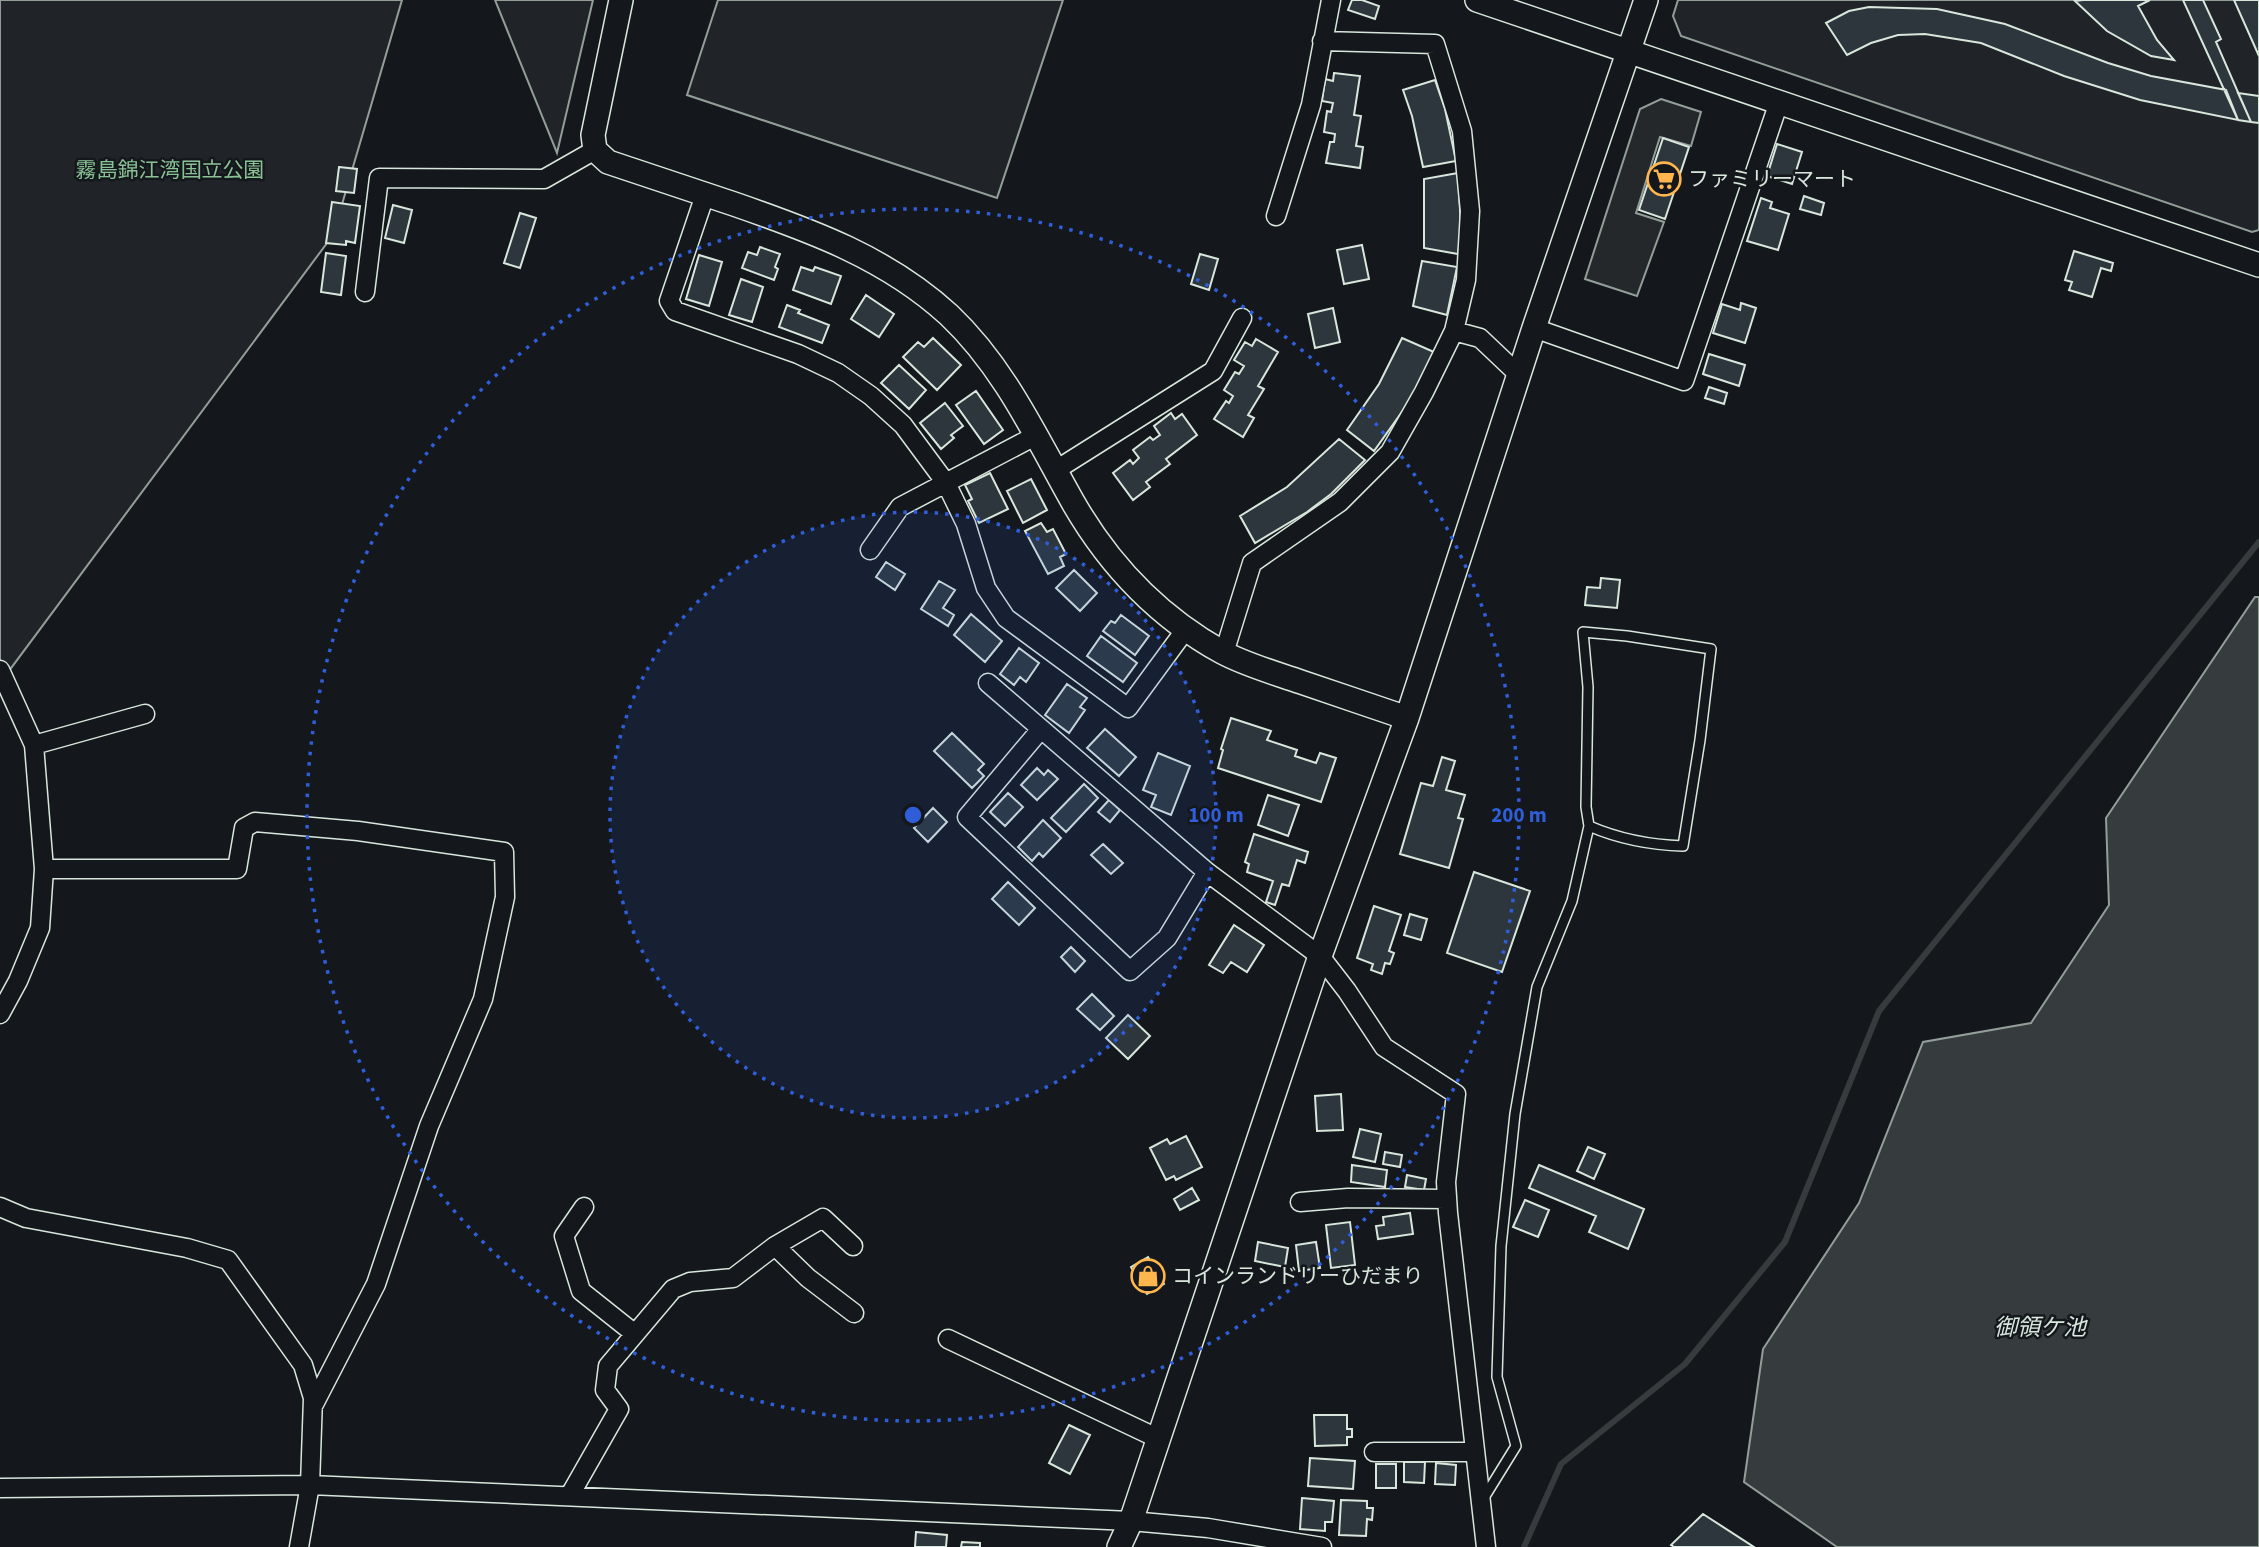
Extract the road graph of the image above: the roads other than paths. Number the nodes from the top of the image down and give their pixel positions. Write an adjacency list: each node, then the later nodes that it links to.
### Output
1 (621, 0): 8 (street)
2 (1331, 0): 5 (street)
3 (1477, 0): 6 (street)
4 (1646, 0): 6 (street)
5 (1322, 41): 10 (street); 15 (street)
6 (1629, 51): 7 (street); 14 (street)
7 (1779, 102): 11 (street); 14 (street)
8 (595, 150): 9 (street); 12 (street)
9 (705, 195): 17 (street); 19 (street)
10 (1276, 216)
11 (2259, 265)
12 (365, 292)
13 (1242, 318): 18 (street)
14 (1534, 328): 16 (street)
15 (1454, 331): 16 (street); 22 (street)
16 (1518, 374): 26 (street)
17 (1037, 435): 18 (street); 19 (street)
18 (1056, 470): 21 (street)
19 (946, 483): 20 (street); 21 (street)
20 (870, 550)
21 (1186, 629): 22 (street)
22 (1224, 653): 26 (street)
23 (0, 670): 28 (street)
24 (988, 683): 27 (street)
25 (145, 714): 28 (street)
26 (1407, 718): 32 (street)
27 (1041, 729): 31 (street); 31 (street)
28 (34, 745): 30 (street)
29 (1589, 826): 29 (lane); 50 (lane)
30 (44, 869): 33 (street); 43 (street)
31 (1207, 872): 32 (street)
32 (1320, 956): 34 (street); 44 (street)
33 (0, 1014)
34 (1447, 1199): 35 (street); 46 (street)
35 (1300, 1202)
36 (0, 1207): 43 (street)
37 (584, 1207): 41 (street)
38 (775, 1246): 39 (street); 40 (street); 41 (street)
39 (853, 1246)
40 (854, 1313)
41 (635, 1334): 49 (street)
42 (948, 1339): 44 (street)
43 (314, 1404): 47 (street)
44 (1158, 1439): 51 (street)
45 (1374, 1452): 46 (street)
46 (1474, 1452): 50 (street)
47 (310, 1485): 48 (street); 49 (street); 52 (street)
48 (0, 1488)
49 (570, 1495): 51 (street)
50 (1481, 1503): 55 (street)
51 (1131, 1521): 53 (street); 54 (street)
52 (299, 1547)
53 (1119, 1547)
54 (1322, 1547)
55 (1486, 1547)

